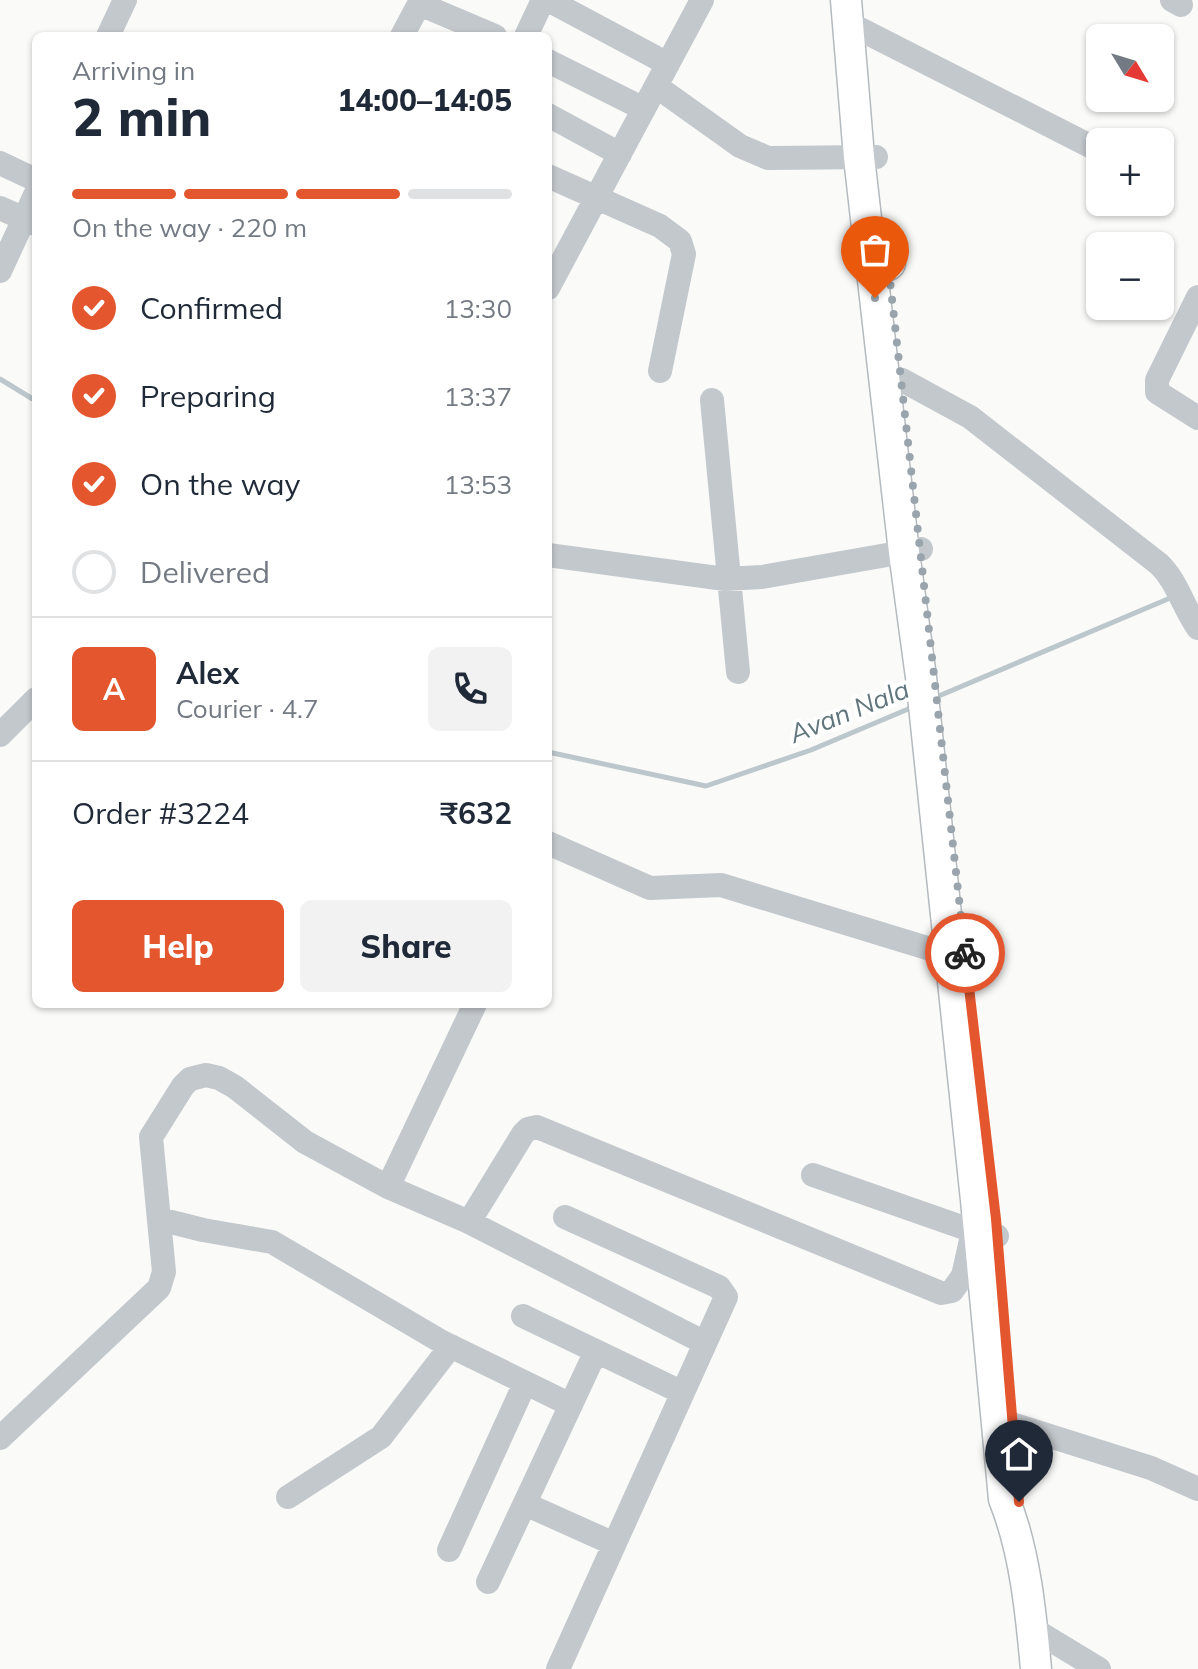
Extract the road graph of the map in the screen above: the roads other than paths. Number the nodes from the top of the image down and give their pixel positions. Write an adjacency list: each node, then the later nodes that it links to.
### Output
1 (125, 0): 5 (street)
2 (546, 0): 8 (street); 10 (street)
3 (693, 3): 10 (street)
4 (855, 13): 14 (street); 16 (main road)
5 (110, 32)
6 (404, 32): 7 (street)
7 (486, 32)
8 (528, 32)
9 (552, 63): 12 (street)
10 (668, 64): 11 (street)
11 (656, 86): 12 (street); 16 (street)
12 (644, 109): 15 (street)
13 (552, 117): 15 (street)
14 (1086, 143)
15 (620, 154): 20 (street)
16 (867, 157): 23 (main road)
17 (0, 163): 18 (street)
18 (32, 178)
19 (552, 178): 20 (street)
20 (597, 198): 25 (street); 27 (street)
21 (0, 208): 22 (street)
22 (30, 221): 24 (street)
23 (880, 264): 28 (main road); 31 (main road)
24 (0, 271)
25 (552, 281)
26 (1198, 297): 30 (street)
27 (660, 371)
28 (902, 380): 31 (main road); 34 (street)
29 (712, 400): 33 (street)
30 (1198, 418)
31 (912, 551): 33 (street); 38 (main road)
32 (552, 556): 33 (street)
33 (730, 579): 35 (street)
34 (1192, 620)
35 (738, 672)
36 (32, 703): 37 (street)
37 (0, 735)
38 (936, 758): 40 (main road); 47 (main road)
39 (552, 845): 40 (street)
40 (950, 955): 47 (main road)
41 (473, 1008): 43 (street)
42 (813, 1175): 47 (street)
43 (388, 1187): 45 (street); 46 (street)
44 (565, 1217): 49 (street)
45 (159, 1219): 50 (street); 56 (street)
46 (469, 1222): 47 (street); 49 (street)
47 (983, 1233): 55 (main road)
48 (523, 1316): 51 (street)
49 (705, 1343): 53 (street)
50 (451, 1346): 52 (street); 58 (street)
51 (596, 1351): 53 (street); 54 (street)
52 (525, 1383): 54 (street); 61 (street)
53 (681, 1392): 60 (street)
54 (571, 1405): 59 (street)
55 (1005, 1421): 57 (street); 63 (main road)
56 (0, 1438)
57 (1198, 1489)
58 (288, 1497)
59 (525, 1504): 60 (street); 62 (street)
60 (612, 1543): 64 (street)
61 (449, 1550)
62 (488, 1582)
63 (1033, 1629): 65 (main road); 66 (street)
64 (558, 1669)
65 (1036, 1669)
66 (1099, 1669)

